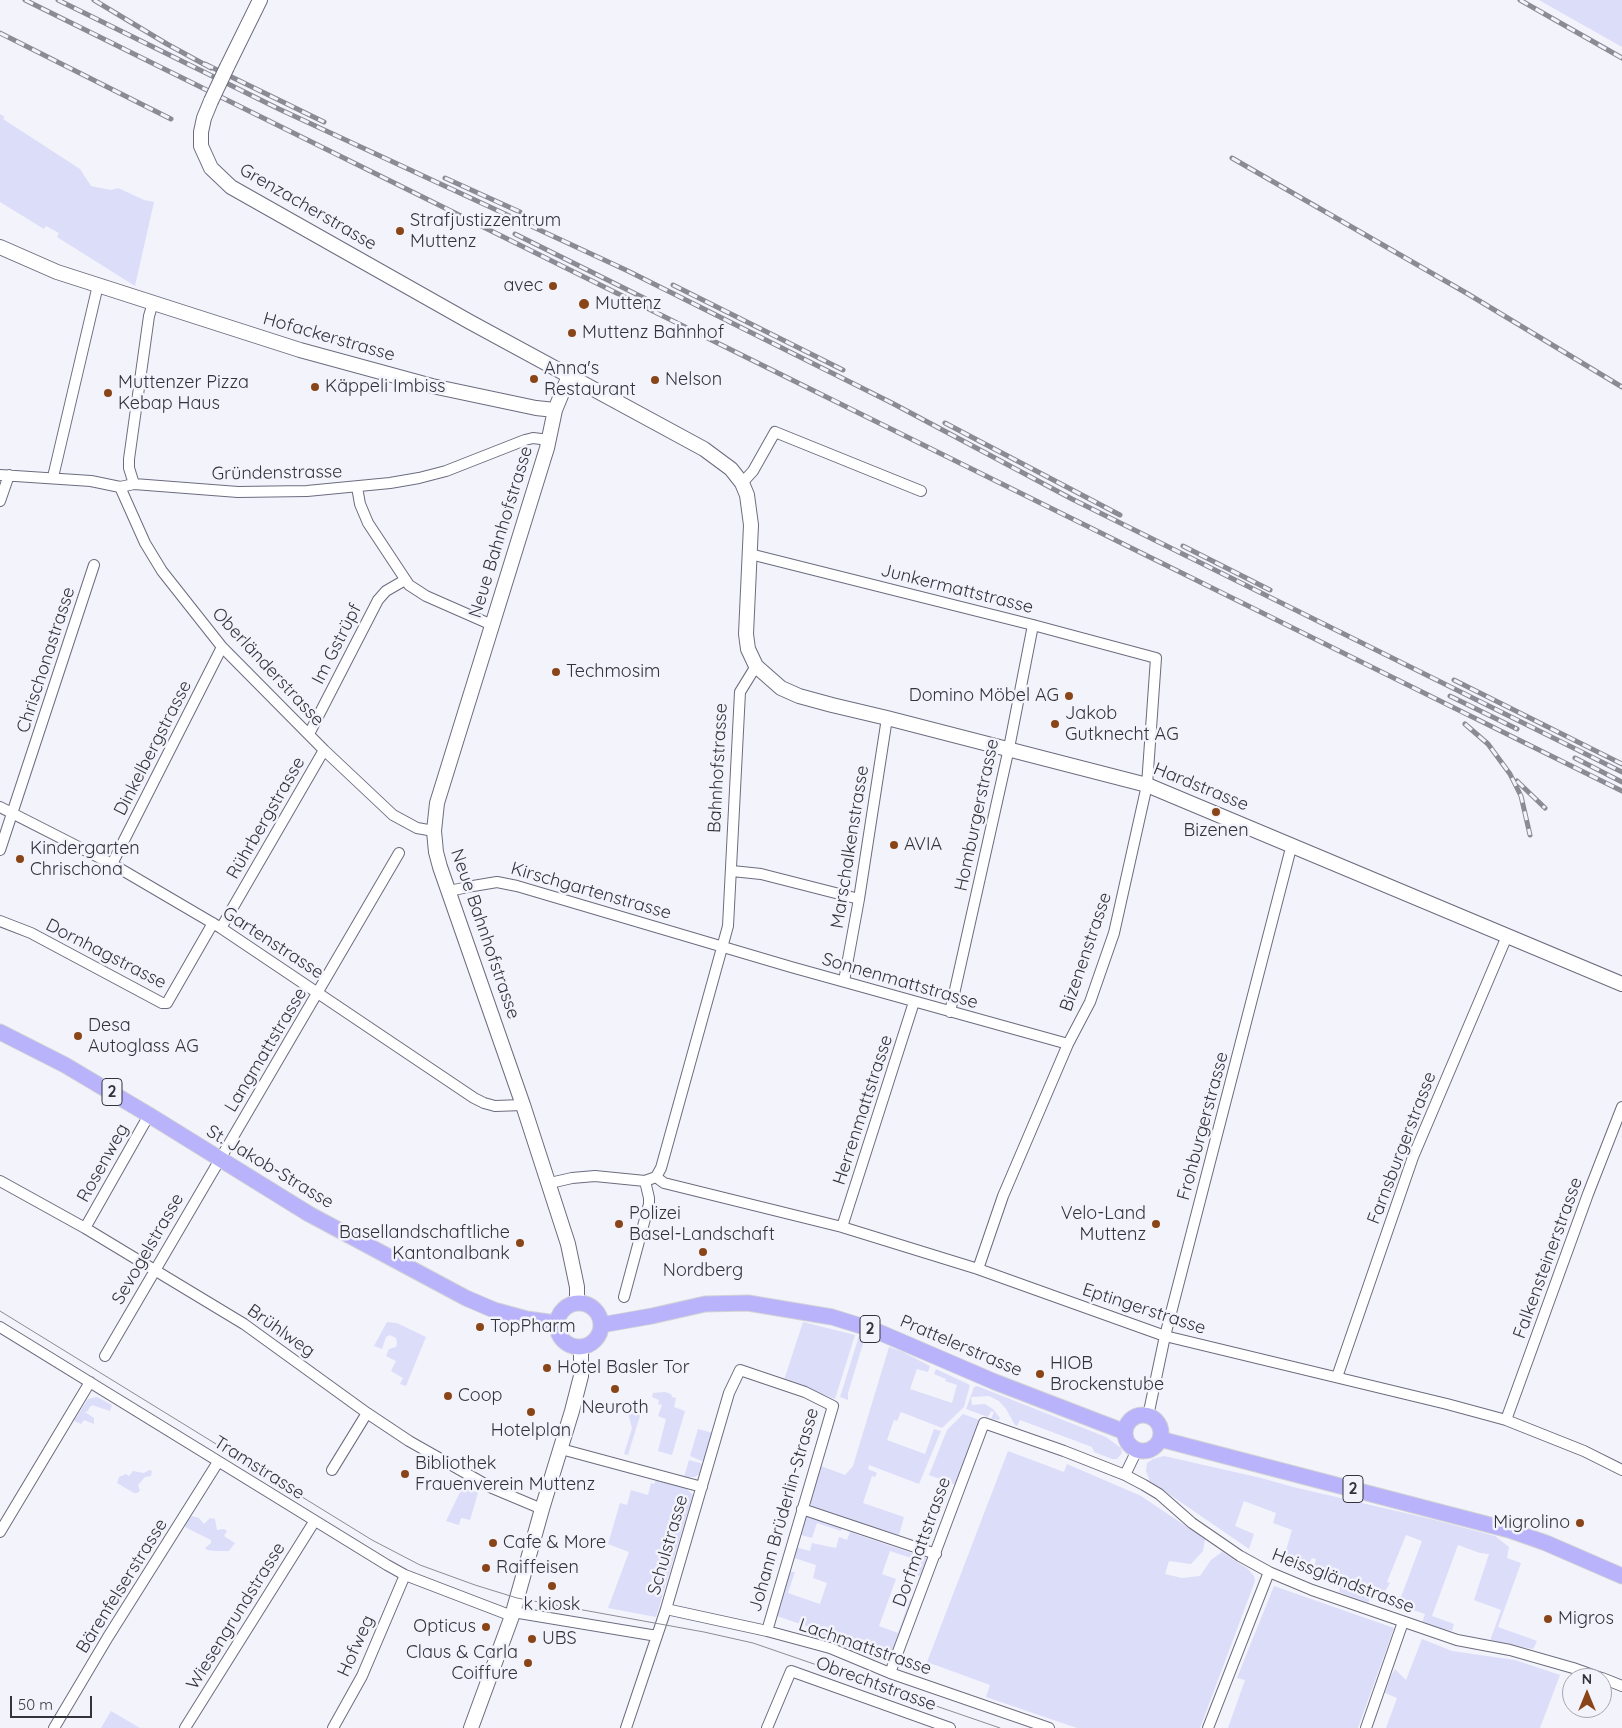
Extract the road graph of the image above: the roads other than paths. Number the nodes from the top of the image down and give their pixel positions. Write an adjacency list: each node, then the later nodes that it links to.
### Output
1 (260, 0): 5 (street, Grenzacherstrasse, bridge)
2 (0, 247): 3 (street, Hofackerstrasse)
3 (98, 285): 4 (street, Hofackerstrasse); 9 (street)
4 (153, 303): 6 (street, Hofackerstrasse); 11 (street)
5 (570, 376): 6 (street, Neue Bahnhofstrasse); 10 (street)
6 (554, 410): 7 (street, Neue Bahnhofstrasse)
7 (549, 440): 13 (street, Gründenstrasse); 19 (street, Neue Bahnhofstrasse)
8 (4, 475): 9 (street, Gründenstrasse); 15 (street)
9 (53, 477): 12 (street, Gründenstrasse)
10 (742, 483): 14 (street); 16 (street)
11 (134, 484): 12 (street, Gründenstrasse); 13 (street, Gründenstrasse)
12 (120, 487): 21 (street, Oberländerstrasse)
13 (357, 487): 18 (street)
14 (921, 492)
15 (0, 502)
16 (750, 554): 20 (street, Junkermattstrasse); 23 (street)
17 (94, 566): 30 (street, Chrischonastrasse)
18 (405, 580): 19 (street); 25 (street, Im Gstrüpf)
19 (492, 625): 31 (street, Neue Bahnhofstrasse)
20 (1033, 625): 22 (street, Junkermattstrasse); 26 (street, Homburgerstrasse)
21 (222, 647): 25 (street, Oberländerstrasse); 35 (street, Dinkelbergstrasse)
22 (1156, 658): 28 (street, Bizenenstrasse)
23 (756, 666): 24 (street, Hardstrasse); 36 (street, Bahnhofstrasse)
24 (887, 718): 26 (street, Hardstrasse); 38 (street, Marschalkenstrasse)
25 (309, 734): 27 (street, Oberländerstrasse)
26 (1009, 748): 28 (street, Hardstrasse); 47 (street, Homburgerstrasse)
27 (324, 750): 31 (street, Oberländerstrasse); 40 (street, Rührbergstrasse)
28 (1147, 785): 32 (street, Hardstrasse); 49 (street, Bizenenstrasse)
29 (0, 807): 30 (street, Gartenstrasse)
30 (12, 812): 33 (street, Chrischonastrasse); 35 (street, Gartenstrasse)
31 (434, 831): 37 (street, Neue Bahnhofstrasse)
32 (1292, 844): 41 (street, Hardstrasse); 67 (street, Frohburgerstrasse)
33 (0, 850)
34 (399, 853): 45 (street, Langmattstrasse)
35 (112, 864): 40 (street, Gartenstrasse)
36 (732, 871): 38 (street); 42 (street, Bahnhofstrasse)
37 (449, 891): 42 (street, Kirschgartenstrasse); 50 (street, Neue Bahnhofstrasse)
38 (859, 899): 43 (street, Marschalkenstrasse)
39 (0, 920): 40 (street, Dornhagstrasse)
40 (217, 926): 45 (street, Gartenstrasse)
41 (1507, 936): 44 (street, Hardstrasse); 71 (street, Farnsburgerstrasse)
42 (723, 946): 43 (street, Sonnenmattstrasse); 54 (street, Bahnhofstrasse)
43 (844, 982): 46 (street, Sonnenmattstrasse)
44 (1622, 984)
45 (318, 993): 50 (street, Gartenstrasse); 53 (street, Langmattstrasse)
46 (914, 1002): 47 (street, Sonnenmattstrasse); 58 (street, Herrenmattstrasse)
47 (950, 1012): 49 (street, Sonnenmattstrasse)
48 (0, 1032): 52 (main road, St. Jakob-Strasse / 2)
49 (1068, 1044): 60 (street, Bizenenstrasse)
50 (523, 1105): 57 (street, Neue Bahnhofstrasse)
51 (1622, 1107): 75 (street, Falkensteinerstrasse)
52 (149, 1114): 53 (main road, St. Jakob-Strasse / 2); 59 (street, Rosenweg)
53 (219, 1159): 61 (street, Sevogelstrasse); 64 (main road, St. Jakob-Strasse / 2)
54 (656, 1177): 56 (street); 58 (street, Eptingerstrasse)
55 (0, 1181): 59 (street, Brühlweg)
56 (645, 1181): 57 (street); 62 (street)
57 (550, 1183): 63 (street, Neue Bahnhofstrasse)
58 (842, 1227): 60 (street, Eptingerstrasse)
59 (85, 1228): 61 (street, Brühlweg)
60 (978, 1269): 67 (street, Eptingerstrasse)
61 (155, 1270): 69 (street, Sevogelstrasse); 73 (street, Brühlweg)
62 (624, 1297)
63 (578, 1303): 64 (main road); 65 (main road)
64 (556, 1323): 68 (main road)
65 (601, 1325): 68 (main road); 77 (main road, Prattelerstrasse / 2)
66 (0, 1327): 72 (street, Tramstrasse)
67 (1165, 1336): 71 (street, Eptingerstrasse); 74 (street, Frohburgerstrasse)
68 (581, 1347): 79 (street)
69 (105, 1356)
70 (740, 1370): 85 (street, Schulstrasse); 87 (street, Johann Brüderlin-Strasse)
71 (1337, 1377): 75 (street, Eptingerstrasse)
72 (90, 1382): 81 (street, Tramstrasse); 89 (street)
73 (367, 1413): 82 (street); 86 (street, Brühlweg)
74 (1148, 1416): 77 (main road); 78 (main road)
75 (1506, 1420): 83 (street, Eptingerstrasse)
76 (984, 1423): 84 (street, Heissgländstrasse); 91 (street, Dorfmattstrasse)
77 (1125, 1432): 80 (main road)
78 (1160, 1439): 80 (main road); 90 (main road, 2)
79 (561, 1449): 85 (street); 86 (street)
80 (1137, 1450): 84 (street)
81 (218, 1462): 88 (street, Tramstrasse); 104 (street, Bärenfelserstrasse)
82 (332, 1470)
83 (1622, 1470)
84 (1125, 1475): 93 (street, Heissgländstrasse)
85 (702, 1488): 97 (street, Schulstrasse)
86 (542, 1509): 98 (street)
87 (802, 1509): 91 (street); 100 (street, Johann Brüderlin-Strasse)
88 (314, 1522): 94 (street, Tramstrasse); 105 (street, Wiesengrundstrasse)
89 (0, 1532)
90 (1546, 1543): 92 (main road); 95 (main road, 2); 96 (main road)
91 (936, 1554): 103 (street, Dorfmattstrasse)
92 (1622, 1568)
93 (1269, 1572): 99 (street, Heissgländstrasse); 112 (street)
94 (405, 1575): 98 (street, Tramstrasse); 106 (street, Hofweg)
95 (1622, 1576)
96 (1622, 1585)
97 (666, 1609): 100 (street, Lachmattstrasse); 101 (street, Schulstrasse)
98 (512, 1614): 101 (street, Tramstrasse); 107 (street)
99 (1403, 1622): 102 (street, Heissgländstrasse); 113 (street)
100 (767, 1631): 103 (street, Lachmattstrasse)
101 (657, 1636): 108 (street, Schulstrasse)
102 (1573, 1668)
103 (890, 1673): 111 (street, Lachmattstrasse)
104 (54, 1728)
105 (185, 1728)
106 (333, 1728)
107 (471, 1728)
108 (626, 1728)
109 (767, 1728): 110 (street, Obrechtstrasse)
110 (950, 1728)
111 (1049, 1728)
112 (1208, 1728)
113 (1366, 1728)

